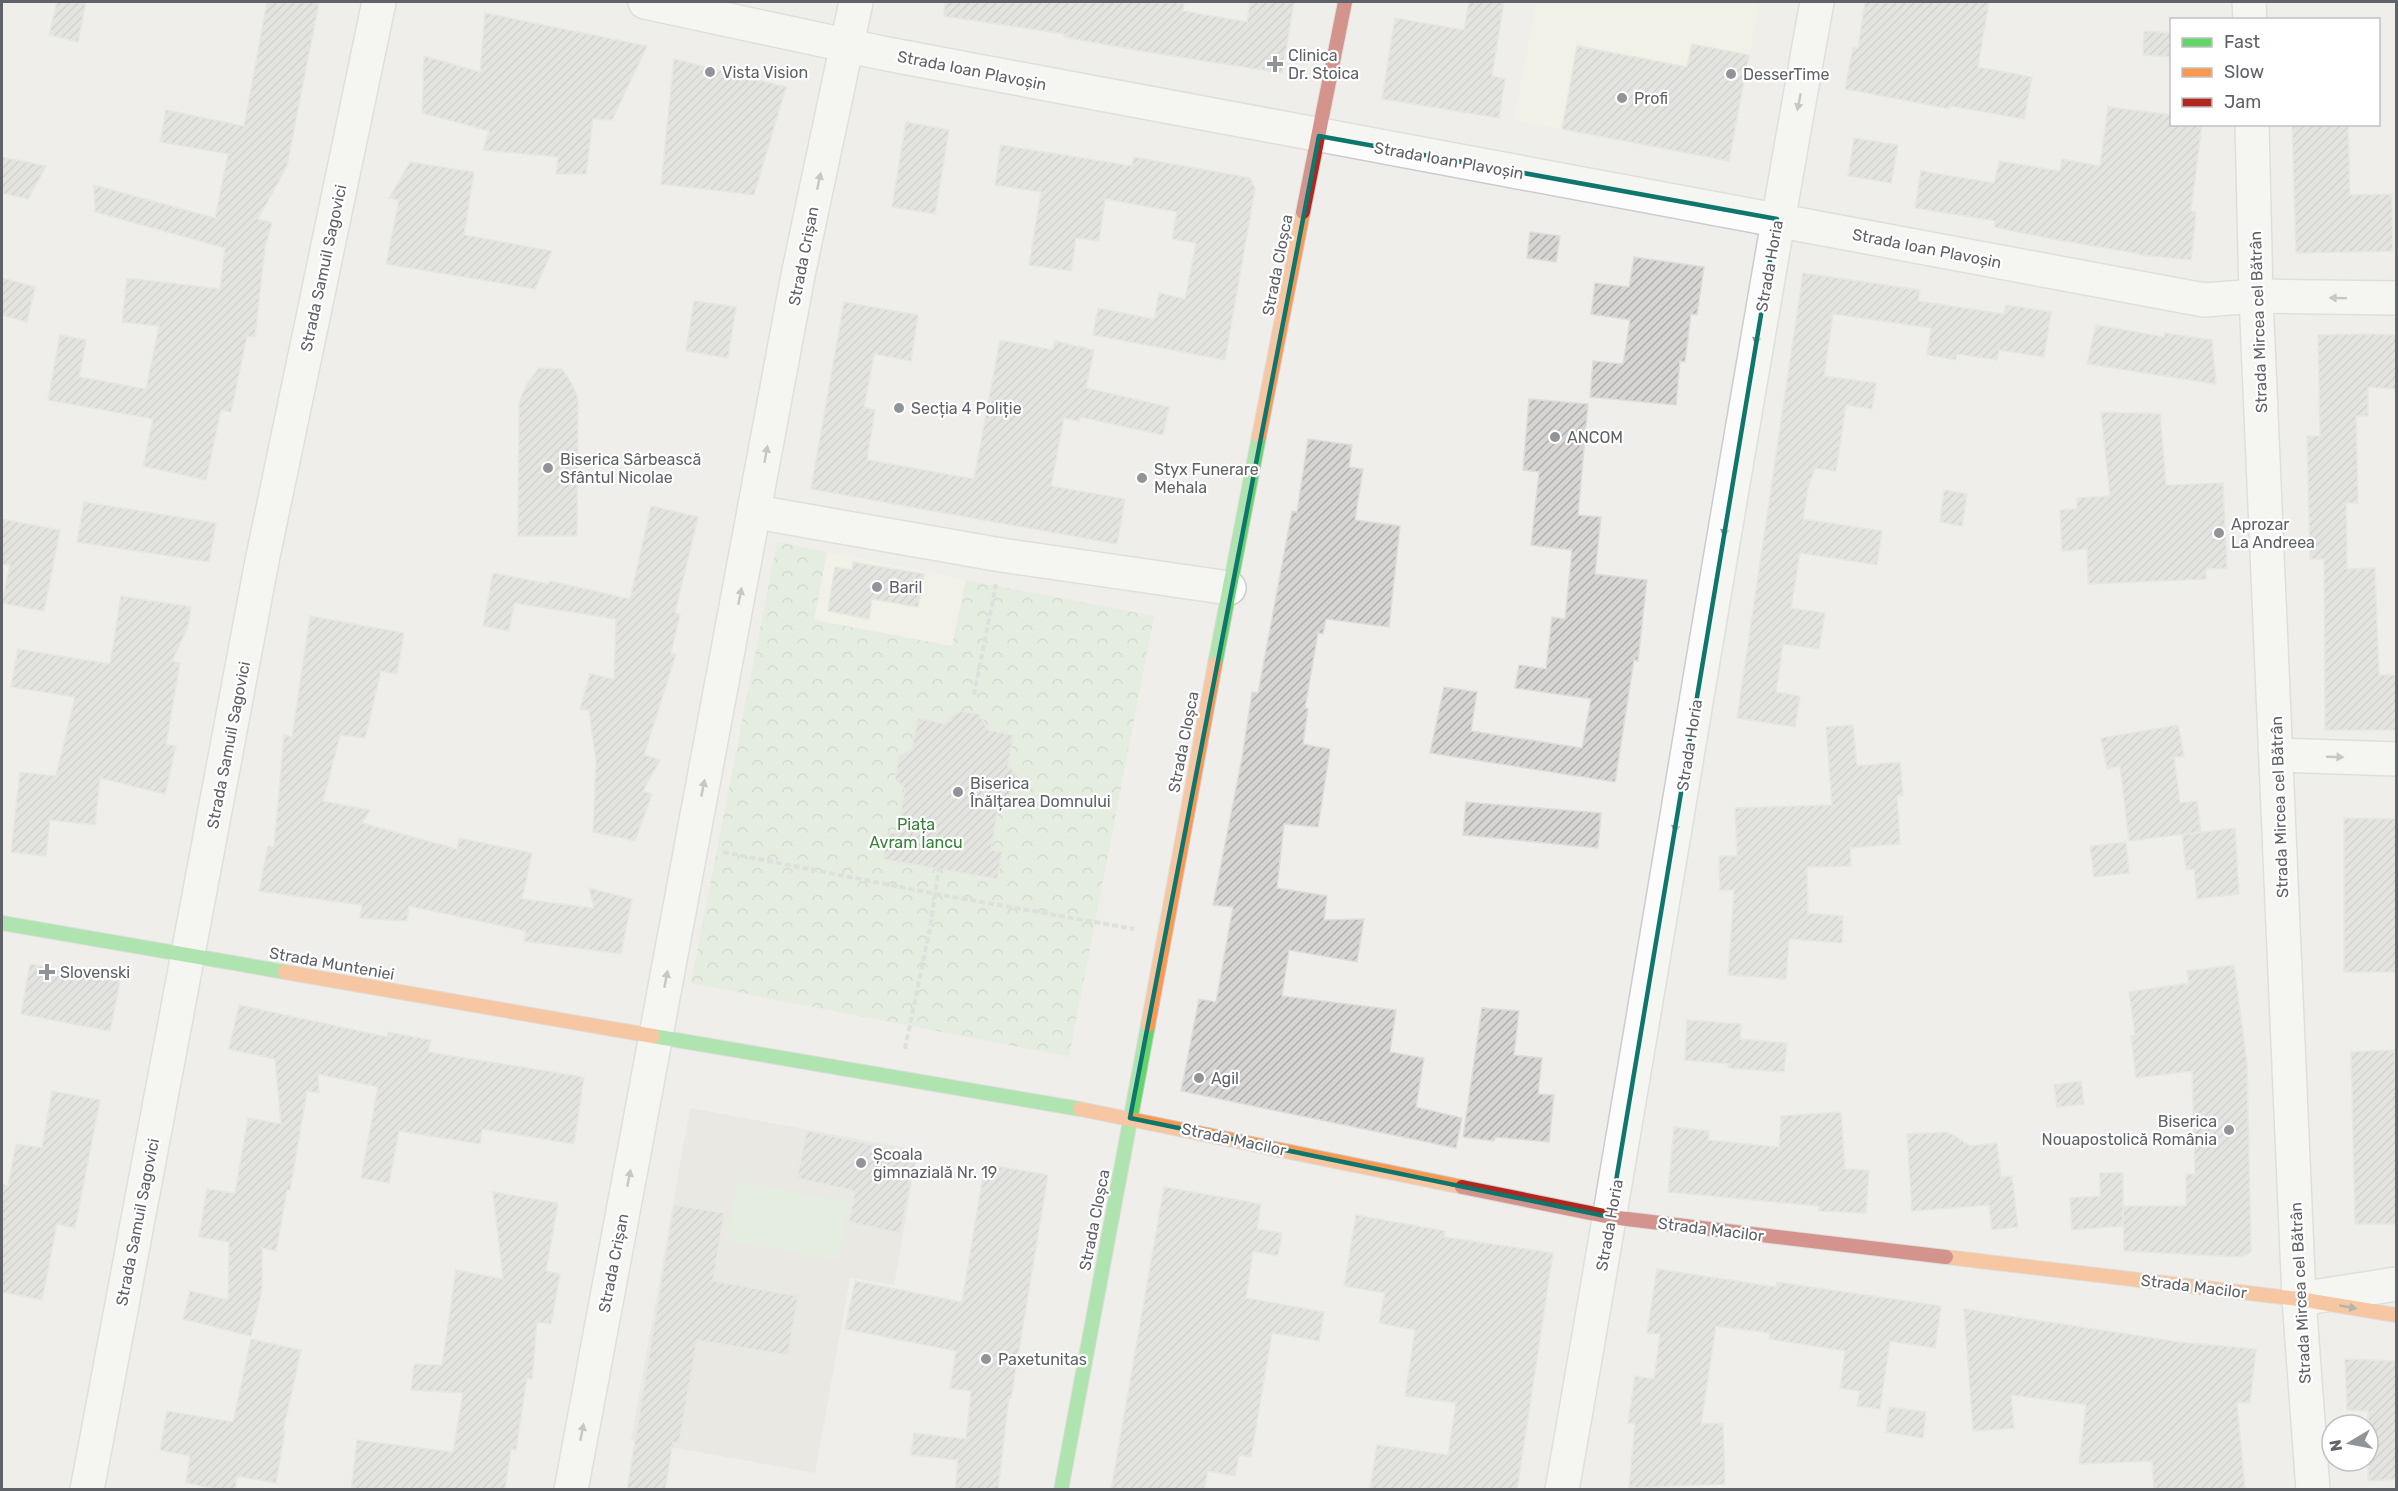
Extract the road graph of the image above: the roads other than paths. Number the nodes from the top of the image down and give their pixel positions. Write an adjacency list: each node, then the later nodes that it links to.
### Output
1 (379, 2): 19 (street, Strada Samuil Sagovici)
2 (645, 2): 8 (street, Strada Ioan Plavoșin)
3 (856, 2): 8 (street, Strada Crișan)
4 (1345, 2): 10 (street, Strada Cloșca)
5 (1817, 2): 11 (street, Strada Horia, one-way to 11)
6 (2249, 2): 7 (street)
7 (2250, 18)
8 (848, 46): 10 (street, Strada Ioan Plavoșin); 14 (street, Strada Crișan, one-way to 8)
9 (2252, 126): 12 (street, Strada Mircea cel Bătrân)
10 (1320, 136): 11 (street, Strada Ioan Plavoșin); 15 (street, Strada Cloșca)
11 (1777, 219): 12 (street, Strada Ioan Plavoșin); 22 (street, Strada Horia, one-way to 22)
12 (2256, 297): 13 (street, Strada Ioan Plavoșin, one-way to 12); 16 (street, Strada Mircea cel Bătrân)
13 (2397, 298)
14 (756, 512): 15 (street); 20 (street, one-way to 14)
15 (1229, 588): 21 (street, Strada Cloșca)
16 (2277, 755): 17 (street, one-way to 17); 24 (street, Strada Mircea cel Bătrân)
17 (2397, 759)
18 (2, 924): 19 (street, Strada Munteniei)
19 (188, 955): 20 (street, Strada Munteniei); 26 (street, Strada Samuil Sagovici)
20 (656, 1037): 21 (street); 27 (street, Strada Crișan, one-way to 20)
21 (1130, 1118): 22 (street, Strada Macilor); 28 (street, Strada Cloșca)
22 (1610, 1217): 24 (street, Strada Macilor); 29 (street, Strada Horia)
23 (2397, 1284): 24 (street, Strada Macilor)
24 (2299, 1299): 25 (street, Strada Macilor, one-way to 25); 30 (street, Strada Mircea cel Bătrân)
25 (2397, 1315)
26 (87, 1490)
27 (571, 1490)
28 (1061, 1490)
29 (1562, 1490)
30 (2313, 1490)

